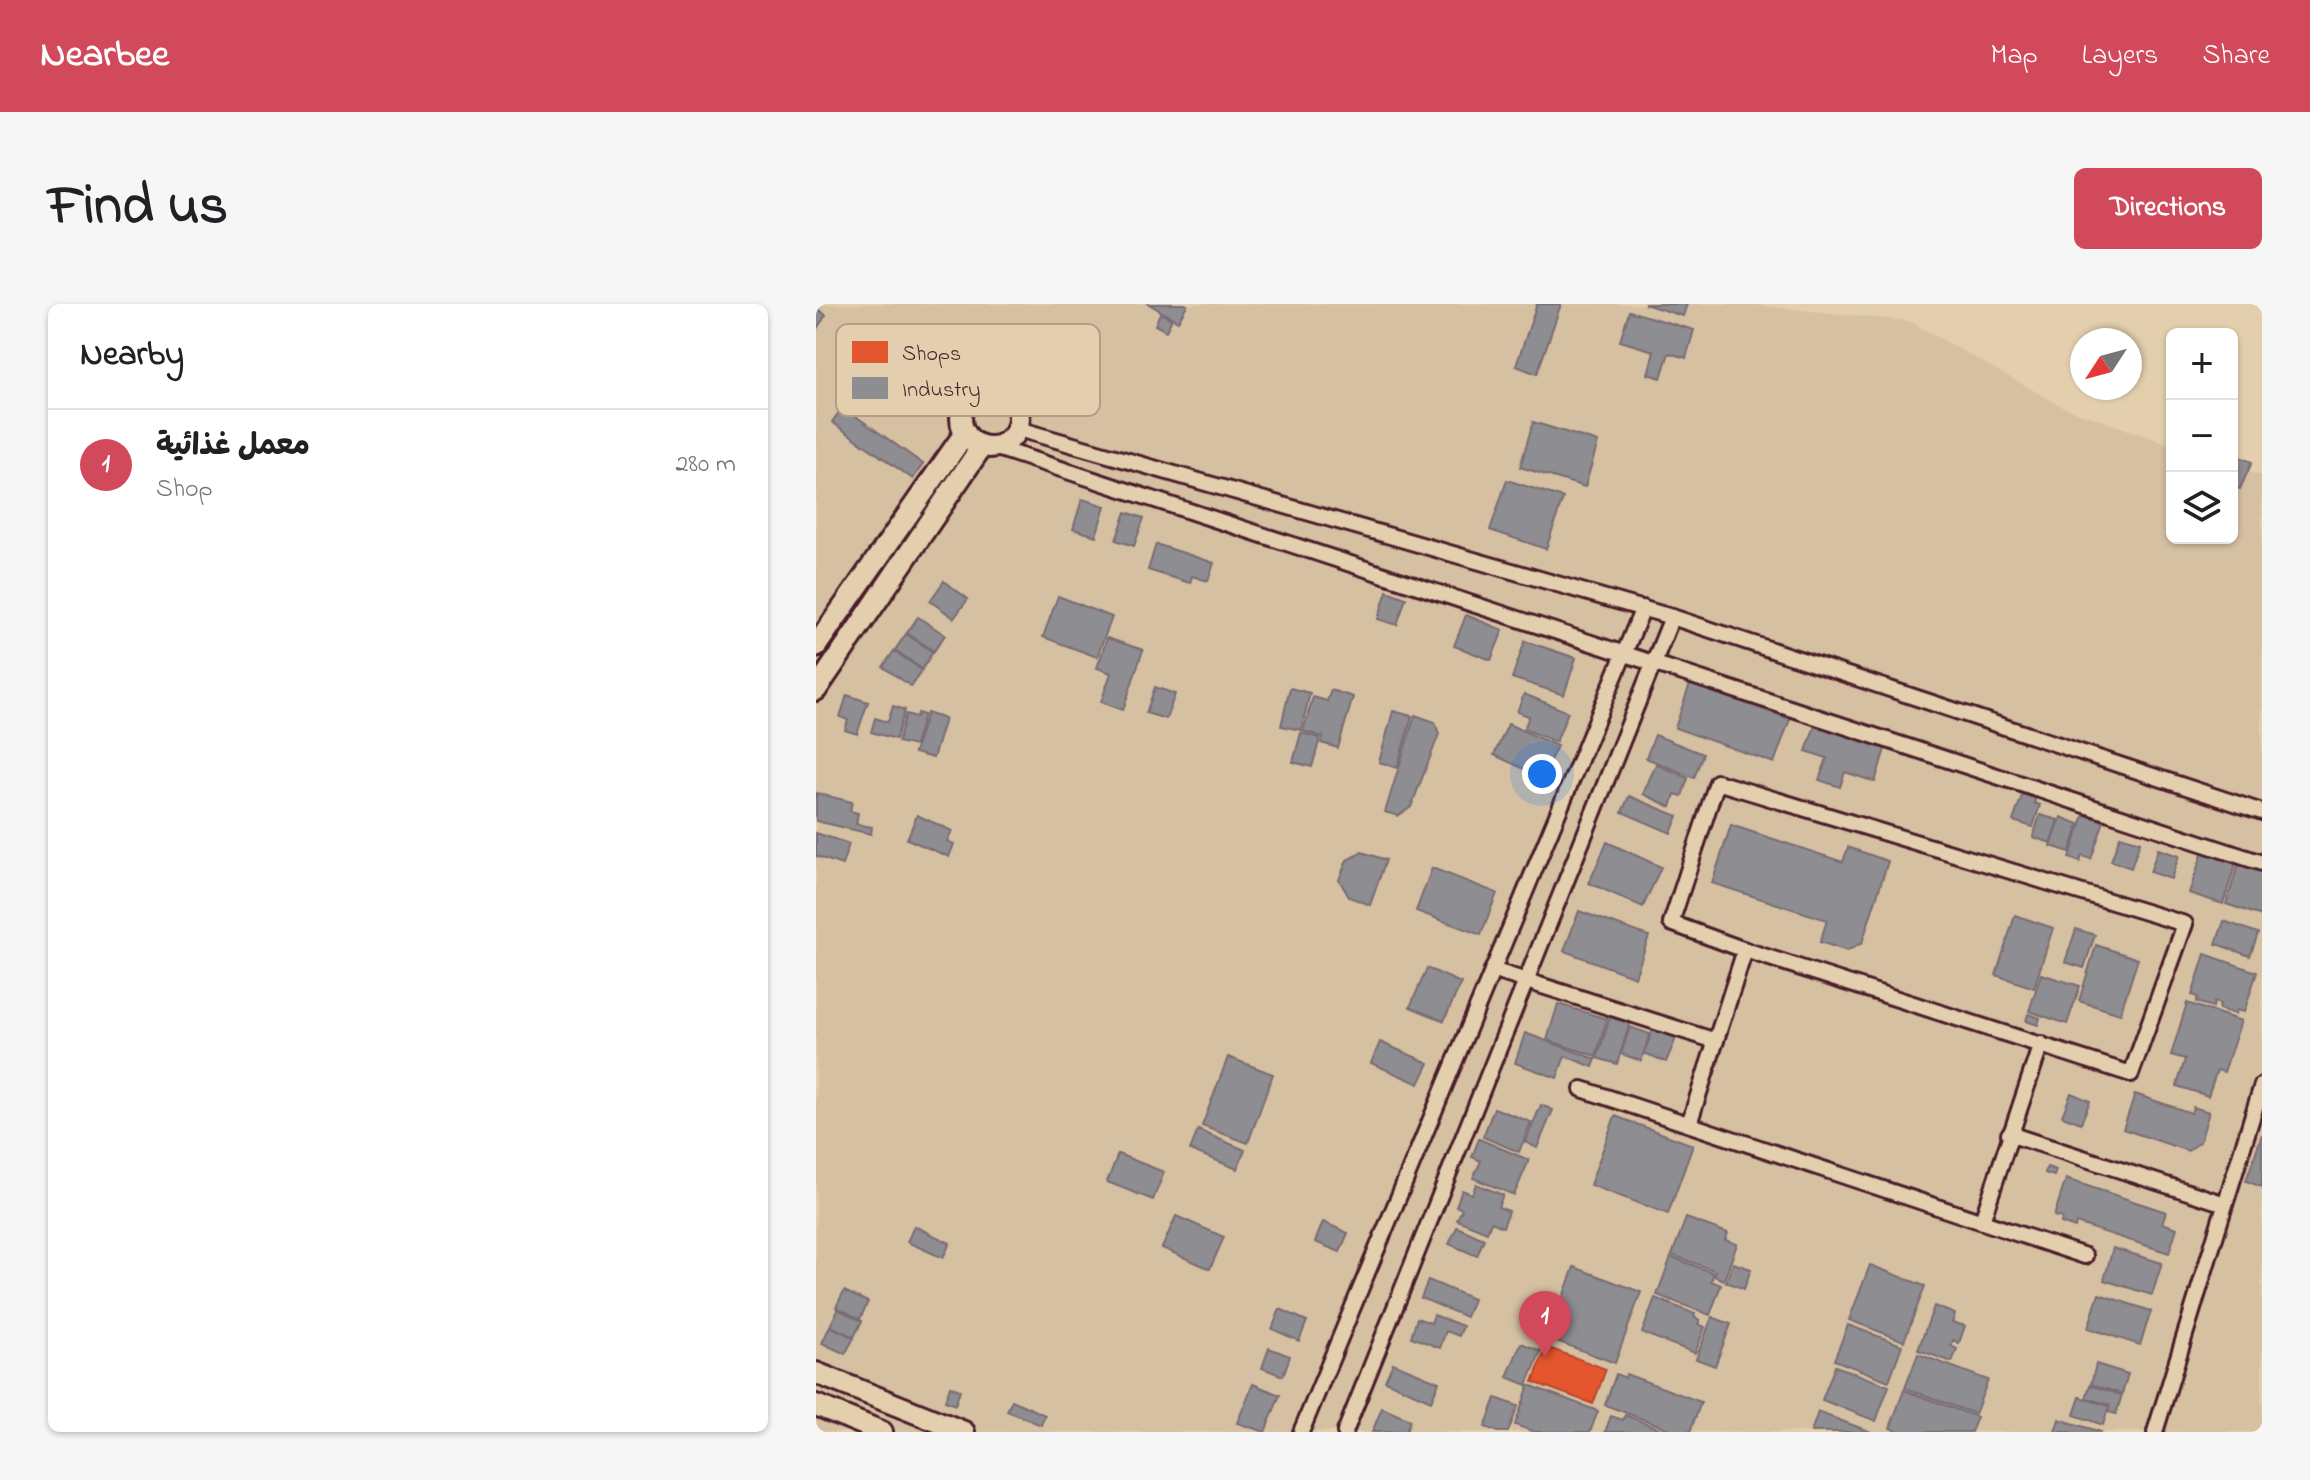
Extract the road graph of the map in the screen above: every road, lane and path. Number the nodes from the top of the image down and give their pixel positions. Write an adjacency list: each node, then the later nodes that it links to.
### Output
1 (961, 416): 4 (street)
2 (1019, 416): 3 (street)
3 (1018, 429): 5 (street); 6 (street)
4 (965, 433): 5 (street); 8 (street)
5 (988, 447): 9 (street); 11 (street)
6 (1643, 608): 7 (street); 9 (street)
7 (1672, 617): 10 (street); 12 (street)
8 (816, 646)
9 (1624, 654): 10 (street); 15 (street)
10 (1655, 664): 13 (street); 16 (street)
11 (816, 690)
12 (2262, 812)
13 (2262, 863)
14 (1745, 950): 17 (street); 18 (street); 18 (street)
15 (1492, 970): 16 (street); 30 (street)
16 (1527, 981): 17 (street); 31 (street)
17 (1716, 1041): 21 (street)
18 (2041, 1044): 22 (street)
19 (2262, 1085): 23 (street)
20 (1582, 1089): 21 (street)
21 (1689, 1124): 24 (street)
22 (2009, 1134): 23 (street); 24 (street)
23 (2225, 1204): 32 (street)
24 (1982, 1221): 25 (street)
25 (2085, 1256)
26 (816, 1373): 29 (street)
27 (816, 1405): 28 (street)
28 (882, 1432)
29 (964, 1432)
30 (1301, 1432)
31 (1345, 1432)
32 (2155, 1432)

